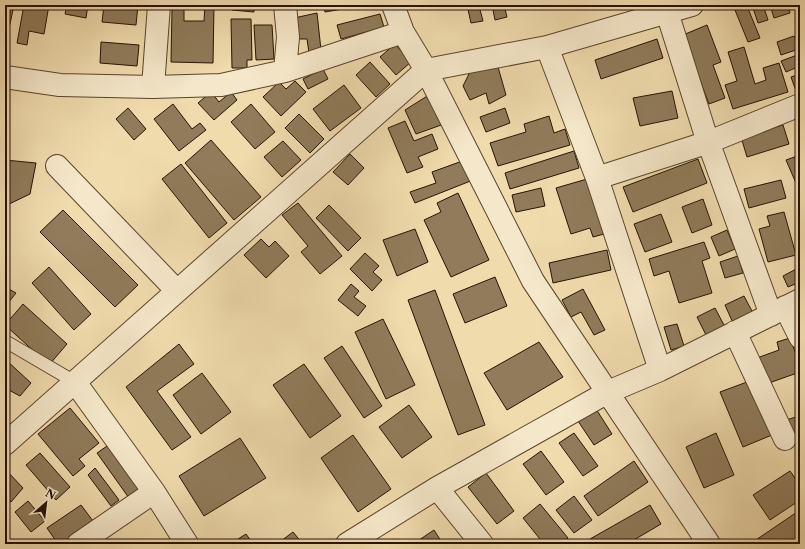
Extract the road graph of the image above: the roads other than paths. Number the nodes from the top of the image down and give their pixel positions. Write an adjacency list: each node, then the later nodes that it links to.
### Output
1 (159, 5): 11 (street)
2 (285, 5): 9 (street)
3 (393, 5): 6 (street)
4 (692, 5): 5 (street)
5 (666, 12): 7 (street); 13 (street)
6 (403, 32): 8 (street); 9 (street)
7 (547, 48): 8 (street); 15 (street)
8 (426, 70): 16 (street); 23 (street)
9 (285, 71): 11 (street)
10 (5, 77): 11 (street)
11 (154, 87)
12 (799, 109): 13 (street)
13 (708, 142): 15 (street); 17 (street)
14 (57, 166): 16 (street)
15 (597, 178): 21 (street)
16 (177, 291): 22 (street)
17 (786, 307): 18 (street); 19 (street)
18 (735, 332): 21 (street); 24 (street)
19 (800, 337)
20 (5, 341): 22 (lane)
21 (660, 370): 23 (street)
22 (75, 382): 25 (street); 27 (street)
23 (608, 392): 26 (street); 32 (street)
24 (785, 439)
25 (5, 444)
26 (437, 488): 30 (street); 31 (street)
27 (154, 492): 28 (street); 29 (street)
28 (78, 544)
29 (187, 544)
30 (347, 544)
31 (482, 544)
32 (709, 544)

